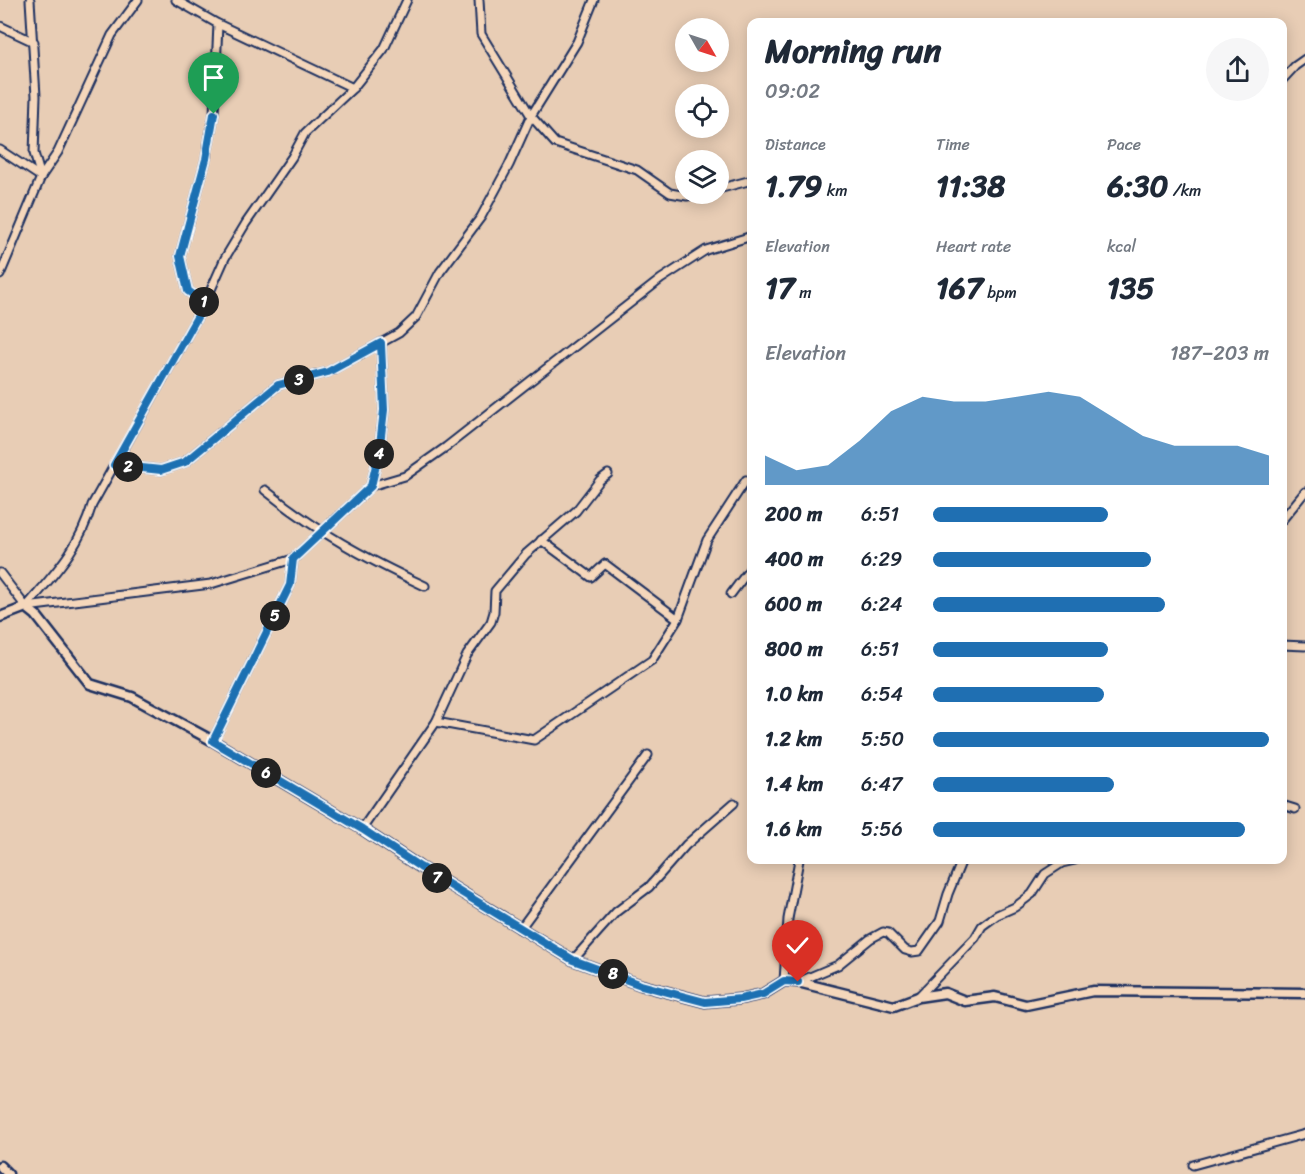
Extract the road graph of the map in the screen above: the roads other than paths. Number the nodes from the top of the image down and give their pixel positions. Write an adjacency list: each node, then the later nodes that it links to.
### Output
1 (30, 0): 9 (street)
2 (138, 0): 15 (street)
3 (176, 0): 7 (street)
4 (407, 0): 12 (street)
5 (479, 0): 13 (street)
6 (594, 0): 13 (street)
7 (218, 24): 12 (street); 21 (street)
8 (0, 26): 9 (street)
9 (34, 42): 15 (street)
10 (1305, 59): 11 (street)
11 (1287, 75)
12 (353, 88): 21 (street)
13 (531, 116): 18 (street); 22 (street)
14 (0, 150): 15 (street)
15 (41, 177): 20 (street)
16 (747, 181): 17 (street)
17 (729, 186)
18 (675, 194)
19 (747, 238): 26 (street)
20 (0, 275)
21 (205, 303): 23 (street)
22 (381, 343): 23 (street); 26 (street)
23 (114, 465): 37 (street)
24 (608, 474): 31 (street)
25 (746, 480): 39 (street)
26 (371, 486): 30 (street)
27 (265, 490): 30 (street)
28 (1305, 492): 29 (street)
29 (1287, 514)
30 (320, 532): 32 (street); 35 (street)
31 (541, 540): 39 (street); 42 (street)
32 (293, 559): 37 (street); 43 (street)
33 (0, 573): 37 (street)
34 (747, 573): 36 (street)
35 (425, 586)
36 (731, 594)
37 (26, 607): 38 (street); 43 (street)
38 (0, 617)
39 (678, 619): 42 (street)
40 (1287, 645): 41 (street)
41 (1305, 646)
42 (436, 722): 48 (street)
43 (213, 741): 48 (street)
44 (648, 755): 52 (street)
45 (734, 803): 53 (street)
46 (1287, 807): 47 (street)
47 (1295, 809)
48 (362, 829): 52 (street)
49 (798, 864): 54 (street)
50 (960, 864): 55 (street)
51 (1062, 864): 57 (street)
52 (520, 929): 53 (street)
53 (573, 960): 54 (street)
54 (784, 981): 55 (street)
55 (798, 982): 57 (street)
56 (1305, 993): 57 (street)
57 (918, 997)
58 (1305, 1134): 59 (street)
59 (1193, 1165)
60 (0, 1166): 61 (street)
61 (8, 1174)

